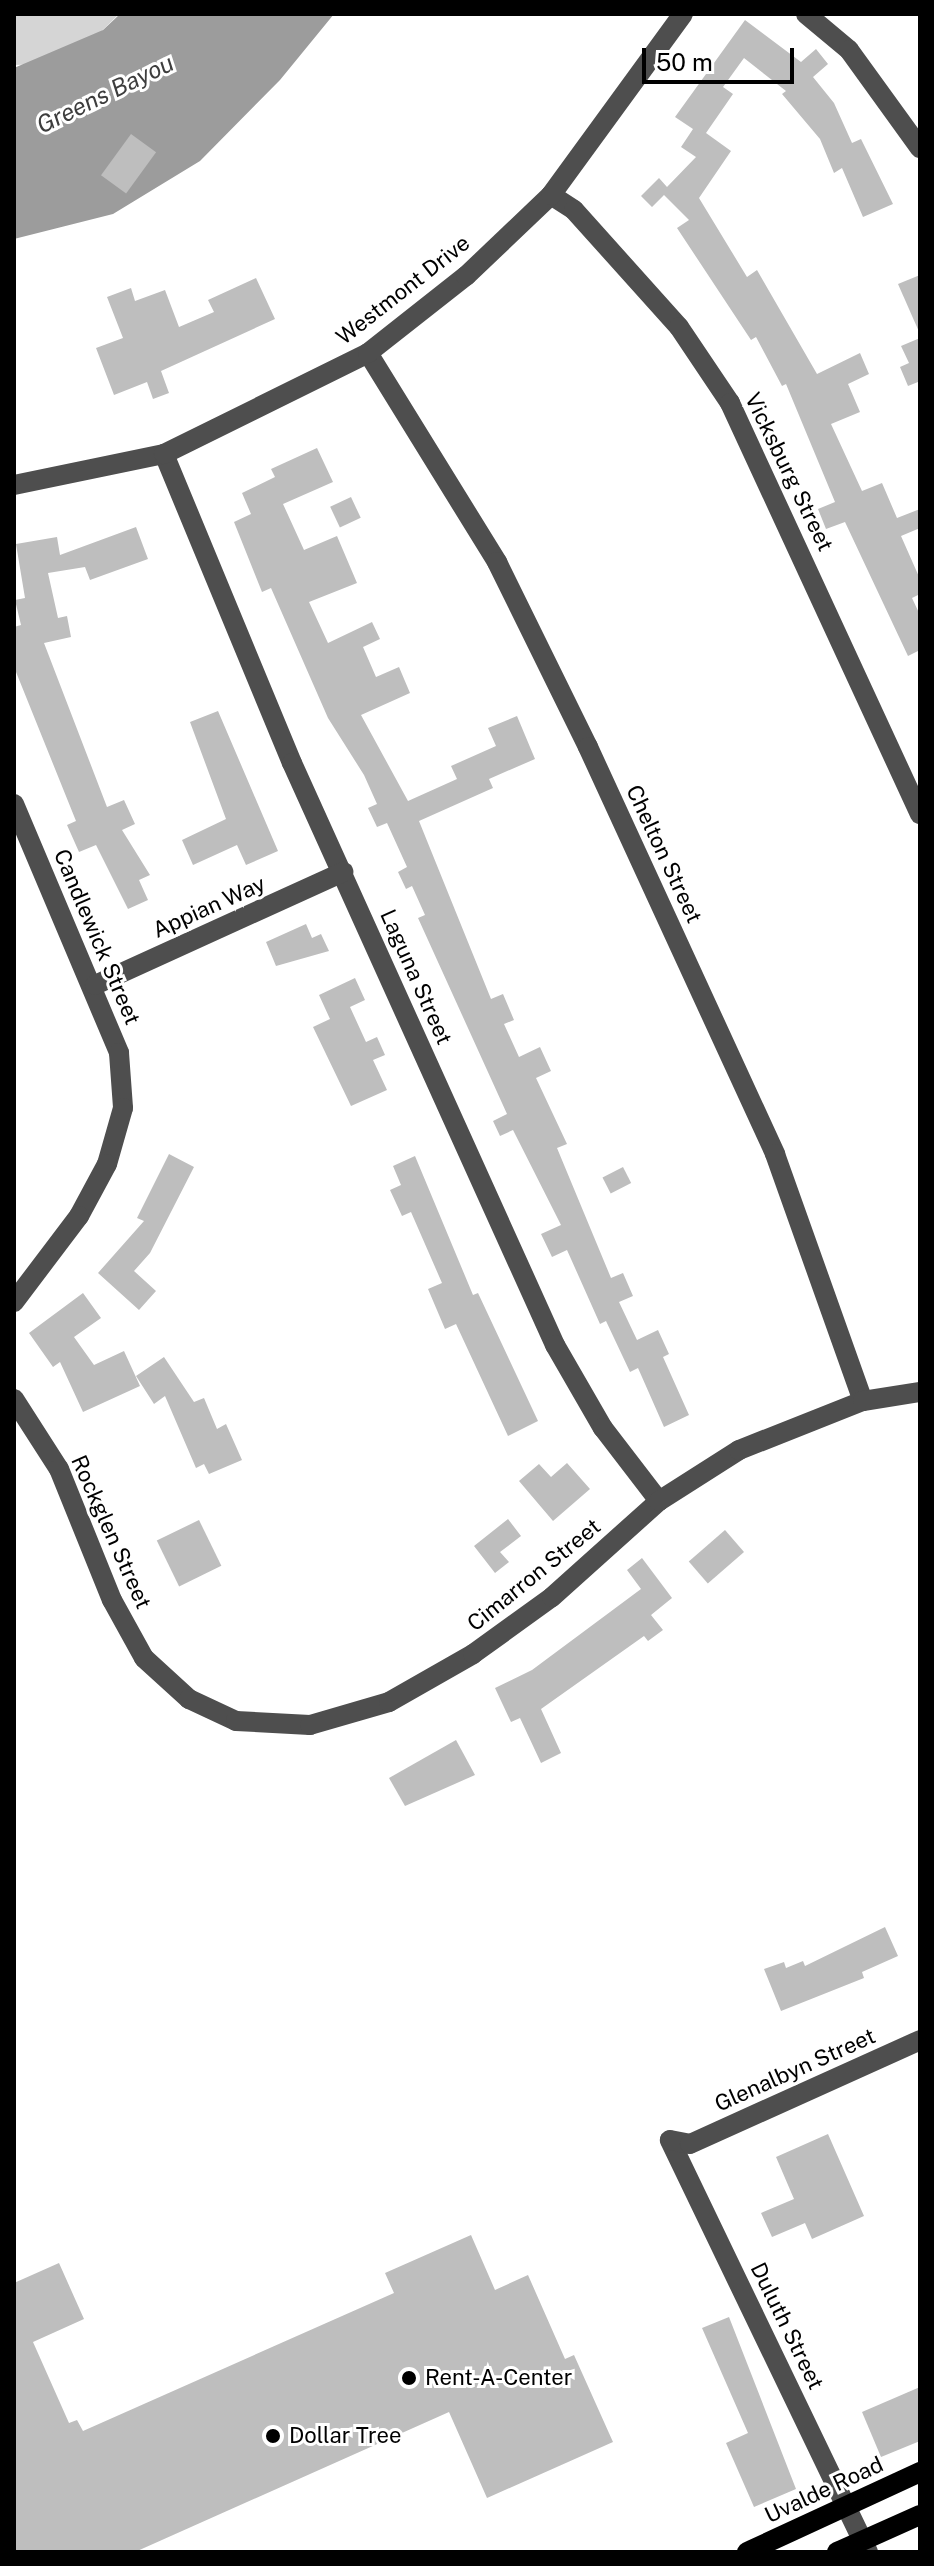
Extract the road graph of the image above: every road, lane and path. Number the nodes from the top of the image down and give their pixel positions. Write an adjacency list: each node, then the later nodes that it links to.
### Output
1 (683, 14): 4 (street, Westmont Drive)
2 (806, 14): 3 (street)
3 (920, 148)
4 (551, 195): 5 (street, Westmont Drive); 9 (street, Vicksburg Street)
5 (368, 353): 6 (street, Westmont Drive); 15 (street, Chelton Street)
6 (164, 454): 7 (street, Westmont Drive); 10 (street, Laguna Street)
7 (14, 485)
8 (14, 804): 11 (street, Candlewick Street)
9 (920, 814)
10 (343, 872): 11 (street, Appian Way); 16 (street, Laguna Street)
11 (95, 985): 12 (street, Candlewick Street)
12 (14, 1302)
13 (920, 1392): 15 (street, Cimarron Street)
14 (14, 1399): 17 (street, Rockglen Street)
15 (863, 1401): 16 (street, Cimarron Street)
16 (659, 1501): 17 (street, Cimarron Street)
17 (168, 1681)
18 (920, 2040): 19 (street, Glenalbyn Street)
19 (690, 2144): 21 (street, Duluth Street)
20 (920, 2472): 21 (main road, Uvalde Road)
21 (847, 2506): 23 (street, Duluth Street); 24 (main road, Uvalde Road)
22 (920, 2515): 23 (main road)
23 (866, 2546): 25 (main road)
24 (747, 2552)
25 (837, 2552)

